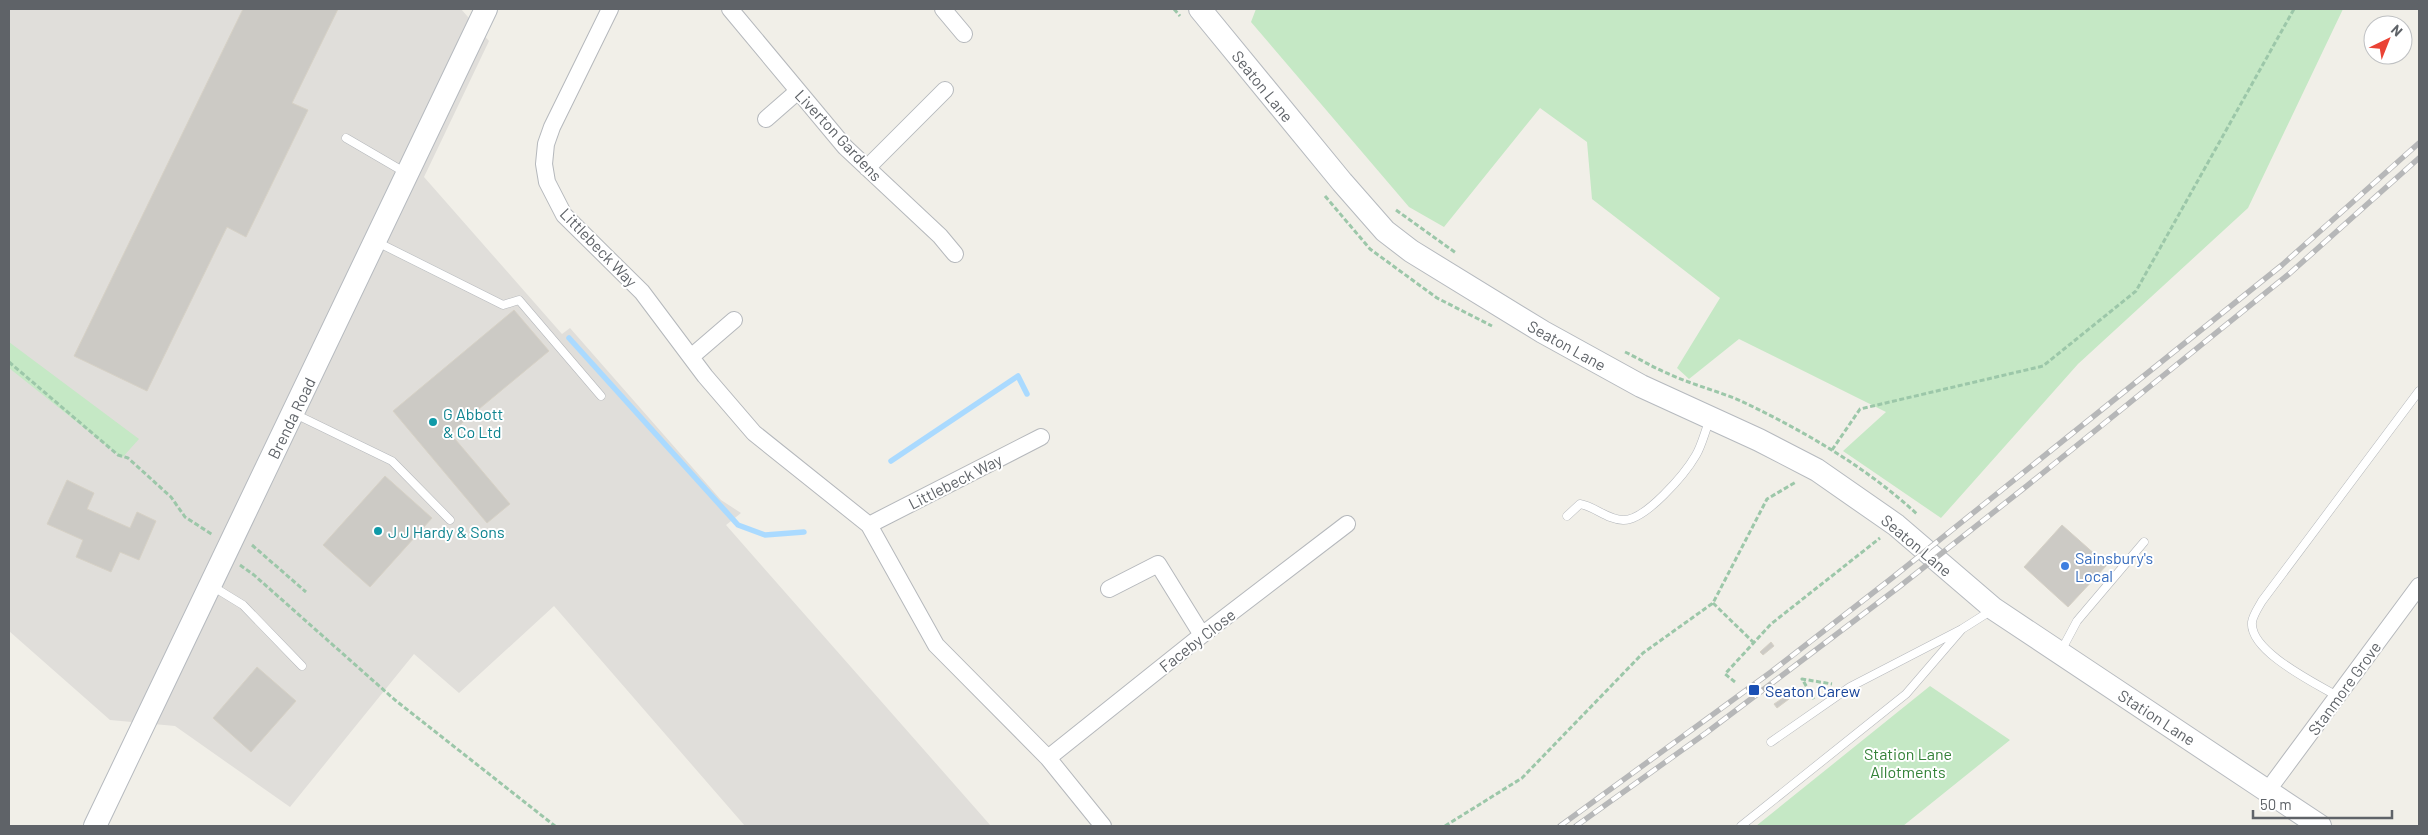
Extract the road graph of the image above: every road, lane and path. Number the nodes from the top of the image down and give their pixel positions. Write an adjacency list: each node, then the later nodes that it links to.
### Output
1 (486, 9): 13 (main road, Brenda Road)
2 (610, 9): 17 (street, Littlebeck Way)
3 (730, 9): 9 (street, Liverton Gardens)
4 (944, 9): 7 (street)
5 (1200, 9): 22 (main road, Seaton Lane)
6 (2294, 9): 24 (path)
7 (964, 34)
8 (945, 90): 12 (street)
9 (798, 91): 10 (street); 12 (street, Liverton Gardens)
10 (766, 119)
11 (346, 138): 13 (lane)
12 (867, 168): 15 (street, Liverton Gardens)
13 (407, 174): 14 (main road, Brenda Road)
14 (375, 241): 20 (lane); 21 (main road, Brenda Road)
15 (955, 254)
16 (734, 320): 17 (street)
17 (691, 357): 29 (street, Littlebeck Way)
18 (9, 362): 32 (path)
19 (2419, 391): 48 (lane)
20 (601, 396)
21 (293, 413): 27 (lane); 30 (main road, Brenda Road)
22 (1710, 418): 26 (lane); 40 (main road, Seaton Lane)
23 (1041, 437): 29 (street, Littlebeck Way)
24 (1832, 450)
25 (1803, 479): 39 (path)
26 (1567, 516)
27 (450, 520)
28 (1347, 524): 42 (street, Faceby Close)
29 (869, 525): 51 (street)
30 (237, 530): 35 (main road, Brenda Road); 38 (path)
31 (1887, 533): 43 (path)
32 (212, 534)
33 (2144, 542): 44 (lane)
34 (239, 565): 54 (path)
35 (210, 585): 45 (lane); 53 (main road, Brenda Road)
36 (2419, 586): 48 (street, Stanmore Grove)
37 (1109, 589): 42 (street)
38 (306, 592)
39 (1713, 603): 43 (path); 56 (path)
40 (1994, 609): 41 (lane); 44 (main road, Station Lane)
41 (1962, 629): 47 (lane); 57 (lane)
42 (1202, 636): 51 (street, Faceby Close)
43 (1754, 643): 46 (path)
44 (2060, 653): 52 (main road, Station Lane)
45 (302, 666)
46 (1735, 682)
47 (1850, 687): 49 (lane); 49 (path)
48 (2337, 696): 52 (street, Stanmore Grove)
49 (1819, 708): 50 (lane)
50 (1771, 742)
51 (1048, 758): 55 (street)
52 (2268, 790): 58 (main road, Station Lane)
53 (95, 826)
54 (555, 826)
55 (1102, 826)
56 (1445, 826)
57 (1741, 826)
58 (2320, 826)

